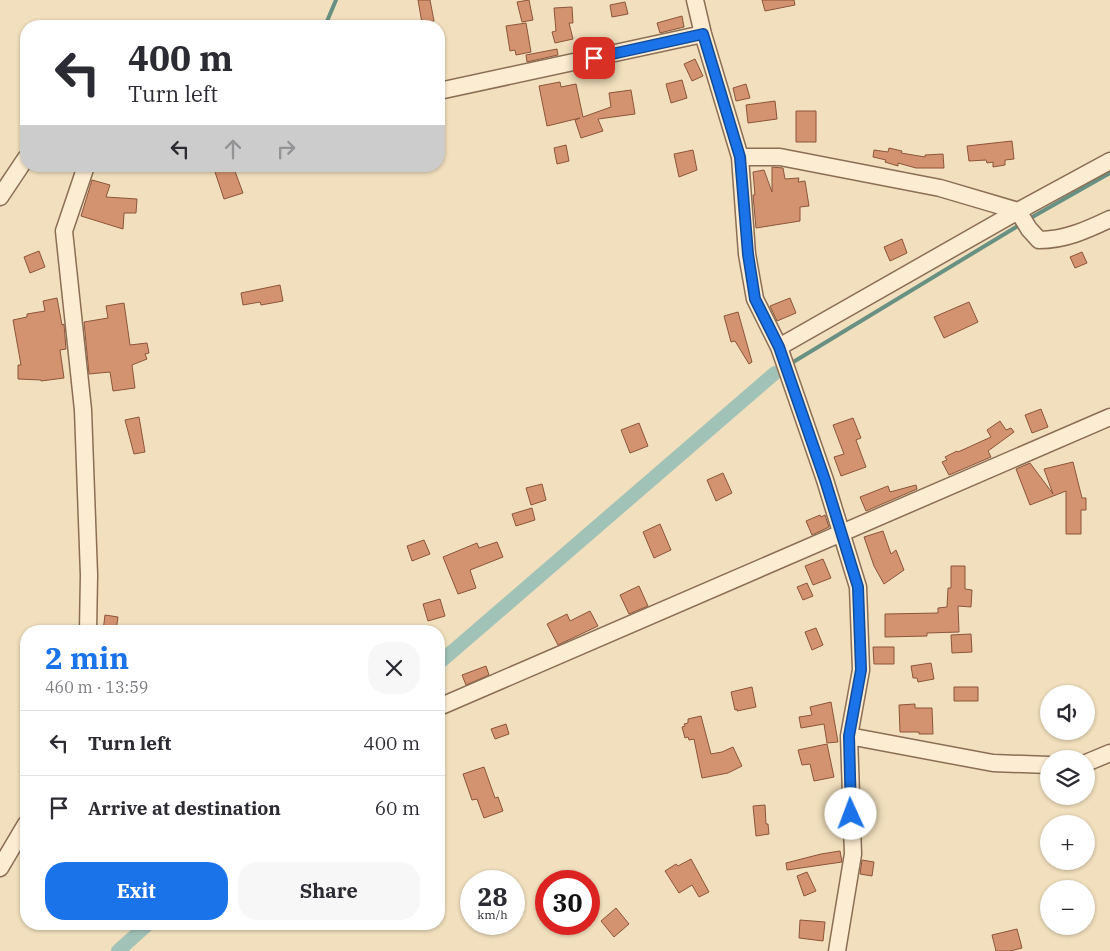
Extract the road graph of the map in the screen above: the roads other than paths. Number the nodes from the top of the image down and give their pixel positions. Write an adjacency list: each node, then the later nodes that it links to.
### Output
1 (695, 0): 2 (street)
2 (703, 34): 3 (street); 4 (street)
3 (445, 90)
4 (740, 157): 9 (street); 11 (street)
5 (1110, 161): 9 (street)
6 (20, 167): 8 (street)
7 (84, 172): 14 (street)
8 (0, 197)
9 (1022, 218): 10 (street); 11 (street)
10 (1110, 219)
11 (784, 360): 13 (street)
12 (1110, 417): 13 (street)
13 (842, 533): 15 (street); 16 (street)
14 (88, 625)
15 (445, 704)
16 (849, 736): 19 (street); 22 (street)
17 (1110, 753): 18 (street)
18 (1095, 759)
19 (1040, 765)
20 (20, 834): 21 (street)
21 (0, 868)
22 (837, 951)

